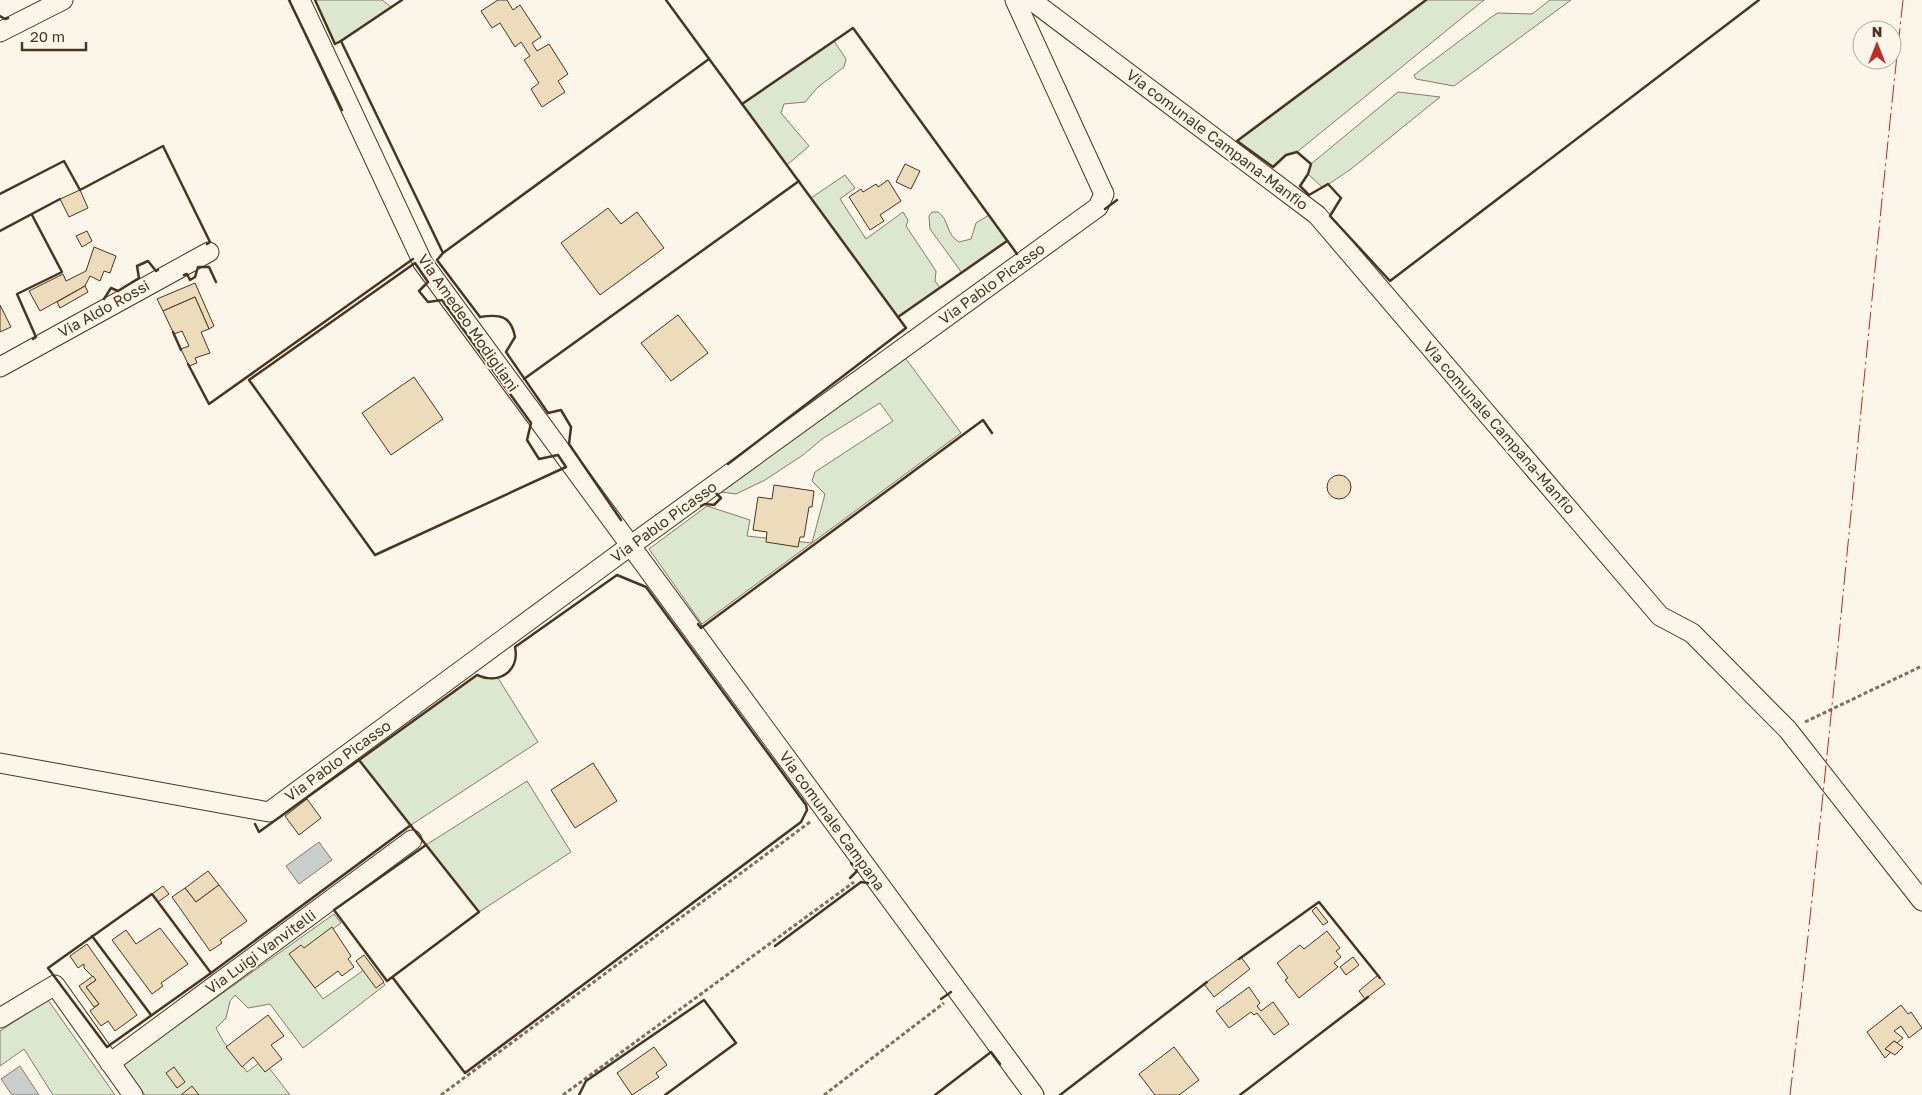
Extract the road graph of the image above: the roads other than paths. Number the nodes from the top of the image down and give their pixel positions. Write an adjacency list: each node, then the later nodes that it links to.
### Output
1 (63, 0): 5 (street)
2 (300, 0): 8 (street, Via Amedeo Modigliani)
3 (1015, 0): 8 (street, Via Pablo Picasso)
4 (1031, 0): 11 (street, Via comunale Campana-Manfio)
5 (0, 32)
6 (209, 252): 7 (street, Via Aldo Rossi)
7 (0, 367)
8 (630, 546): 9 (street, Via Pablo Picasso); 15 (street, Via comunale Campana)
9 (0, 763)
10 (412, 840): 13 (street, Via Luigi Vanvitelli)
11 (1922, 901)
12 (0, 1018): 13 (street)
13 (110, 1063): 14 (street)
14 (133, 1095)
15 (1034, 1095)

